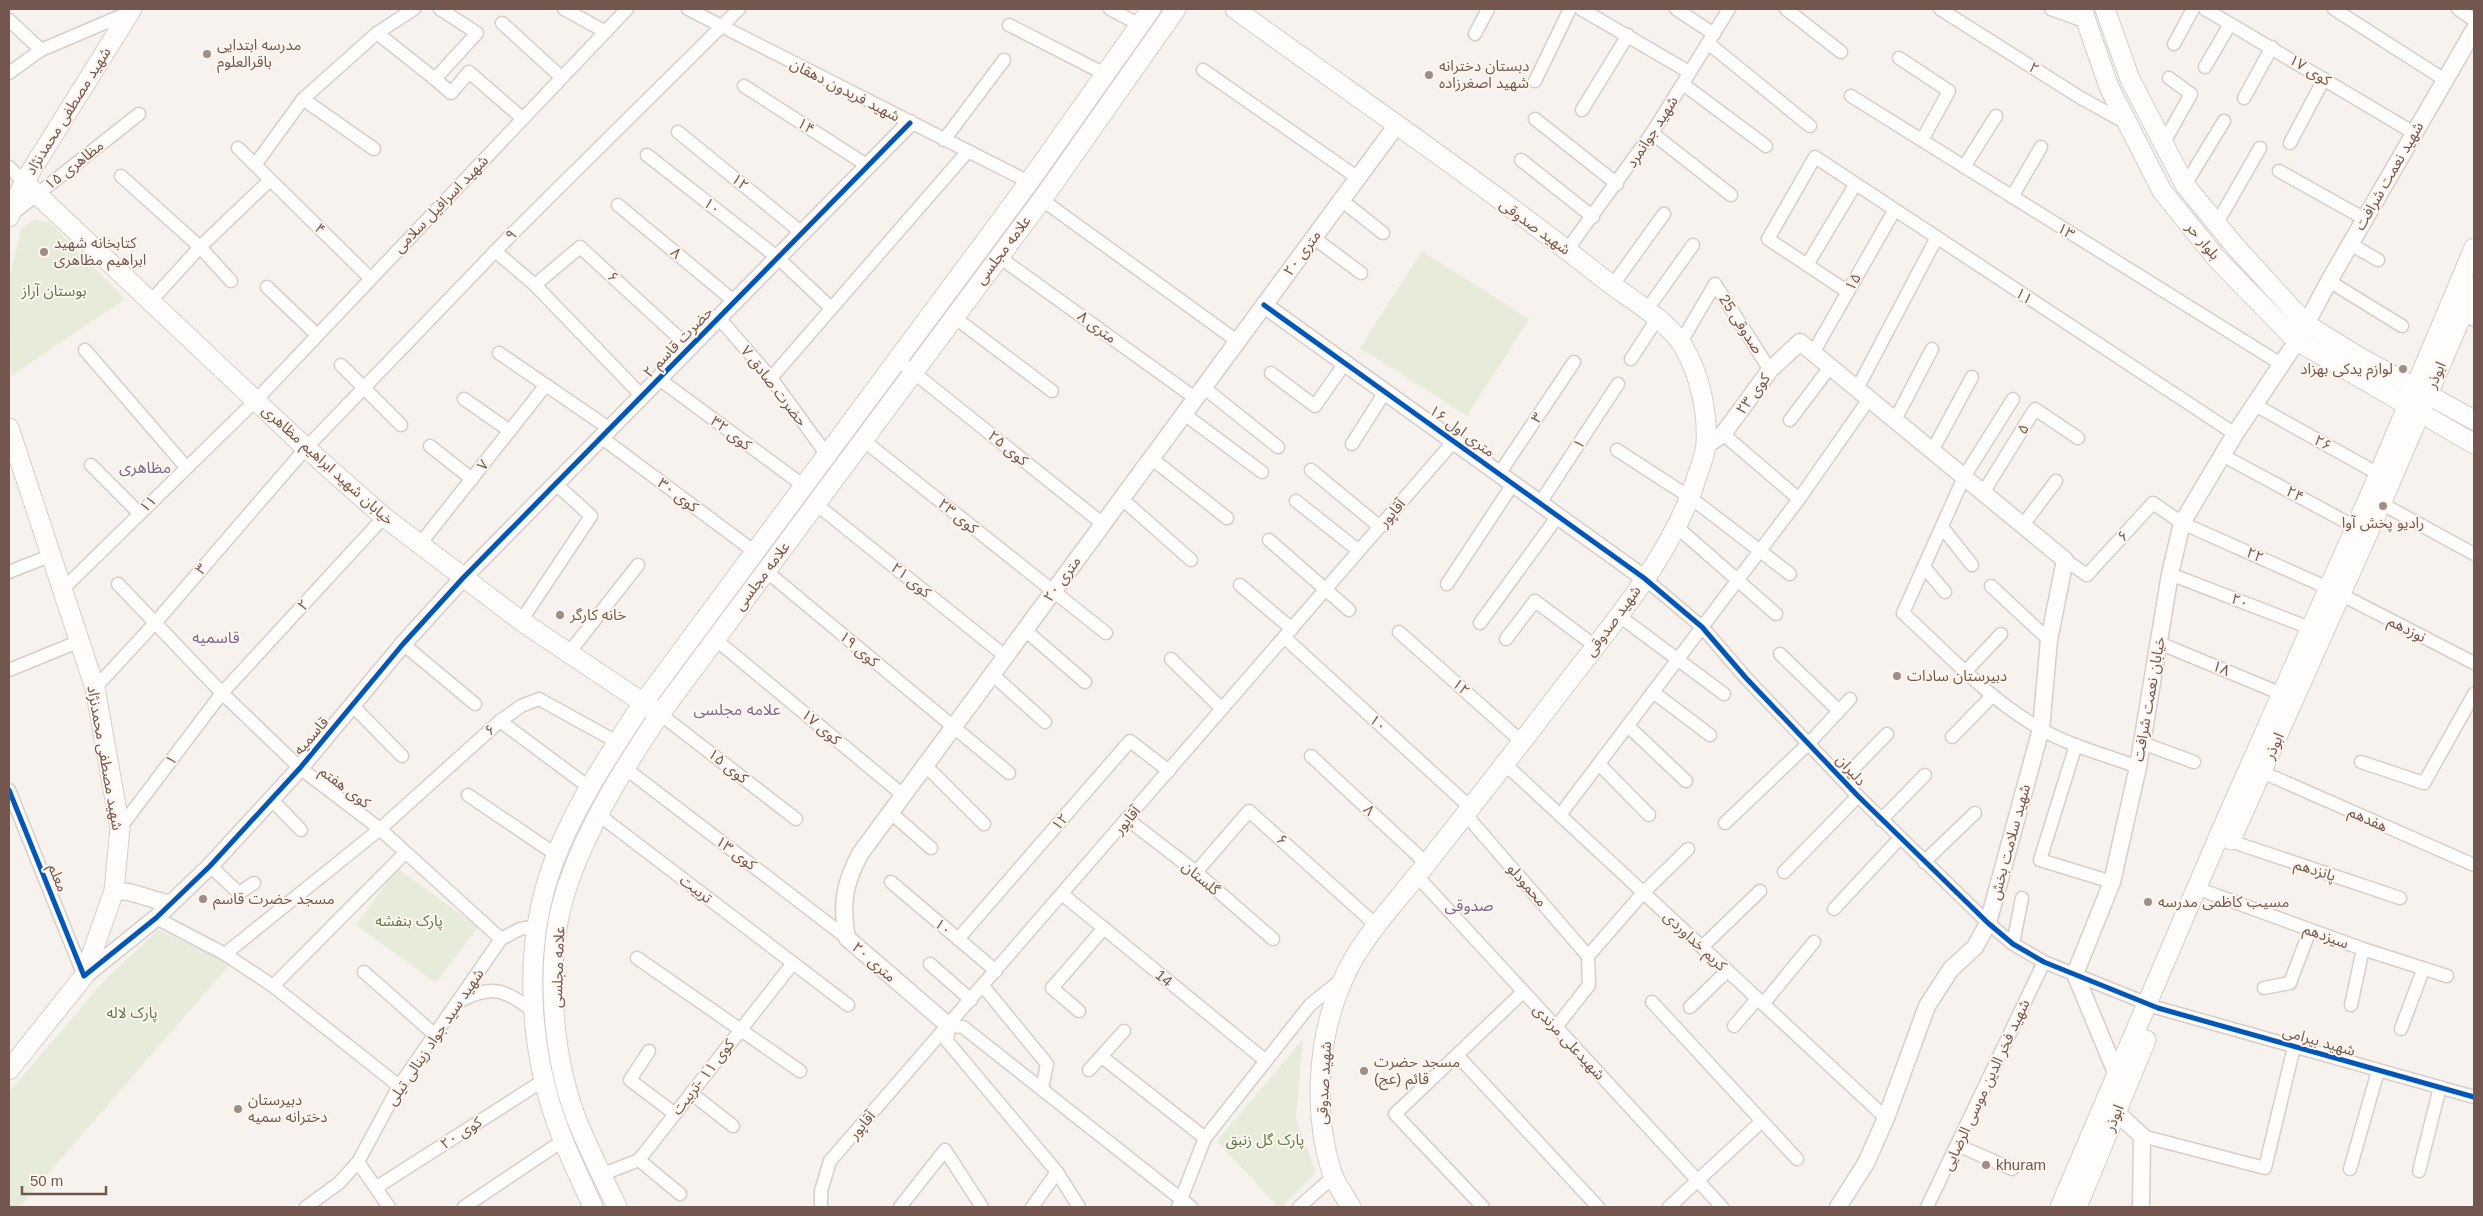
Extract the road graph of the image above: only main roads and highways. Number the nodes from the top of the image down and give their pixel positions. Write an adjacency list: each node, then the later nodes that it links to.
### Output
1 (1152, 9): 20 (main road, علامه مجلسی)
2 (1176, 9): 21 (main road, علامه مجلسی)
3 (1235, 9): 31 (main road, شهید صدوقی)
4 (2105, 9): 7 (main road, بلوار حر)
5 (127, 10): 9 (main road, شهید مصطفی محمدنژاد)
6 (2084, 16): 8 (main road, بلوار حر)
7 (2130, 79): 8 (main road); 14 (main road, بلوار حر)
8 (2109, 87): 15 (main road, بلوار حر)
9 (31, 188): 10 (main road, شهید مصطفی محمدنژاد); 20 (main road, خیابان شهید ابراهیم مظاهری)
10 (9, 217)
11 (2474, 248): 13 (main road, ابوذر)
12 (2474, 287): 13 (main road, ابوذر)
13 (2462, 314): 14 (main road, ابوذر)
14 (2421, 392): 15 (main road, ابوذر); 16 (main road, بلوار حر)
15 (2413, 410): 18 (main road, بلوار حر); 19 (main road, ابوذر)
16 (2474, 420)
17 (9, 428): 25 (main road, شهید مصطفی محمدنژاد)
18 (2474, 444)
19 (2334, 591): 24 (main road, ابوذر); 24 (main road, ابوذر)
20 (643, 703): 21 (main road, خیابان شهید ابراهیم مظاهری); 22 (main road, علامه مجلسی)
21 (660, 714): 23 (main road, علامه مجلسی)
22 (538, 926): 23 (main road); 28 (main road, علامه مجلسی)
23 (558, 928): 27 (main road, علامه مجلسی)
24 (2152, 1006): 26 (main road, ابوذر); 26 (main road, ابوذر)
25 (9, 1070)
26 (2110, 1110): 32 (main road, ابوذر); 33 (main road, ابوذر)
27 (601, 1175): 28 (main road); 30 (main road, علامه مجلسی)
28 (583, 1183): 29 (main road, علامه مجلسی)
29 (593, 1207)
30 (617, 1207)
31 (1352, 1207)
32 (2060, 1207)
33 (2077, 1207)

